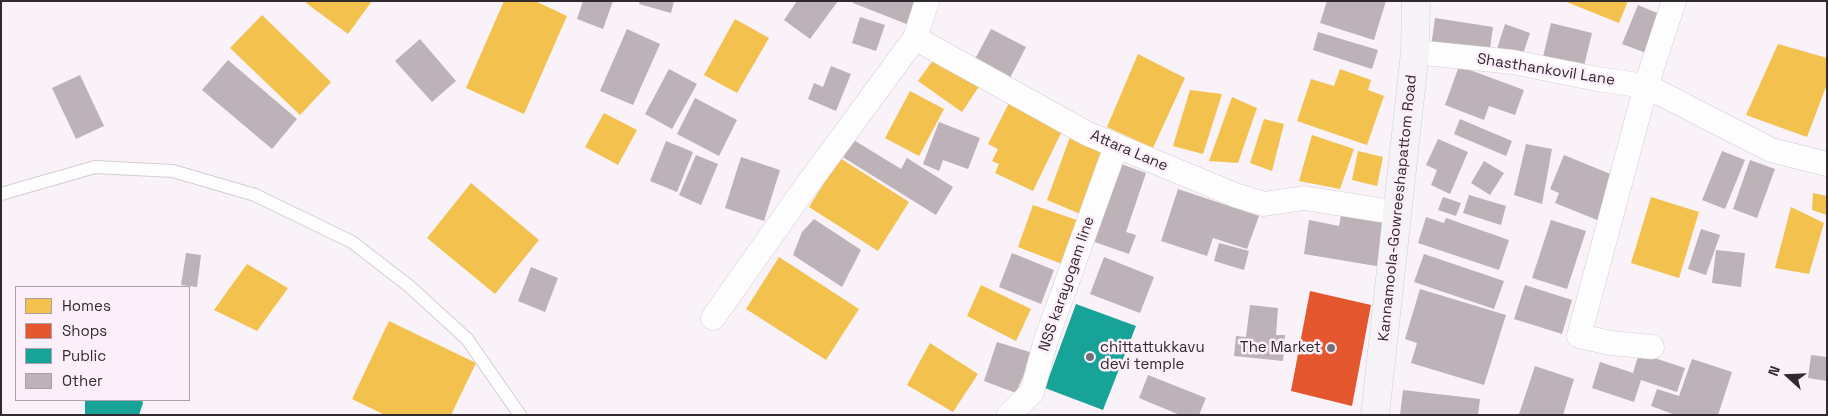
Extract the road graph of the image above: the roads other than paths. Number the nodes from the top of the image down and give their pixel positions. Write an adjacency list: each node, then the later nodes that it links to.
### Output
1 (927, 1): 4 (street)
2 (1416, 1): 5 (main road, Kannamoola-Gowreeshapattom Road)
3 (1674, 1): 6 (street)
4 (915, 38): 7 (street, Attara Lane); 11 (street)
5 (1415, 52): 6 (street, Shasthankovil Lane); 10 (main road, Kannamoola-Gowreeshapattom Road)
6 (1646, 86): 8 (street, Shasthankovil Lane); 12 (street)
7 (1116, 146): 10 (street, Attara Lane); 14 (street, NSS karayogam line)
8 (1827, 164)
9 (1, 194): 13 (lane)
10 (1398, 213): 15 (main road, Kannamoola-Gowreeshapattom Road)
11 (713, 318)
12 (1652, 348)
13 (520, 415)
14 (1009, 415)
15 (1375, 415)

